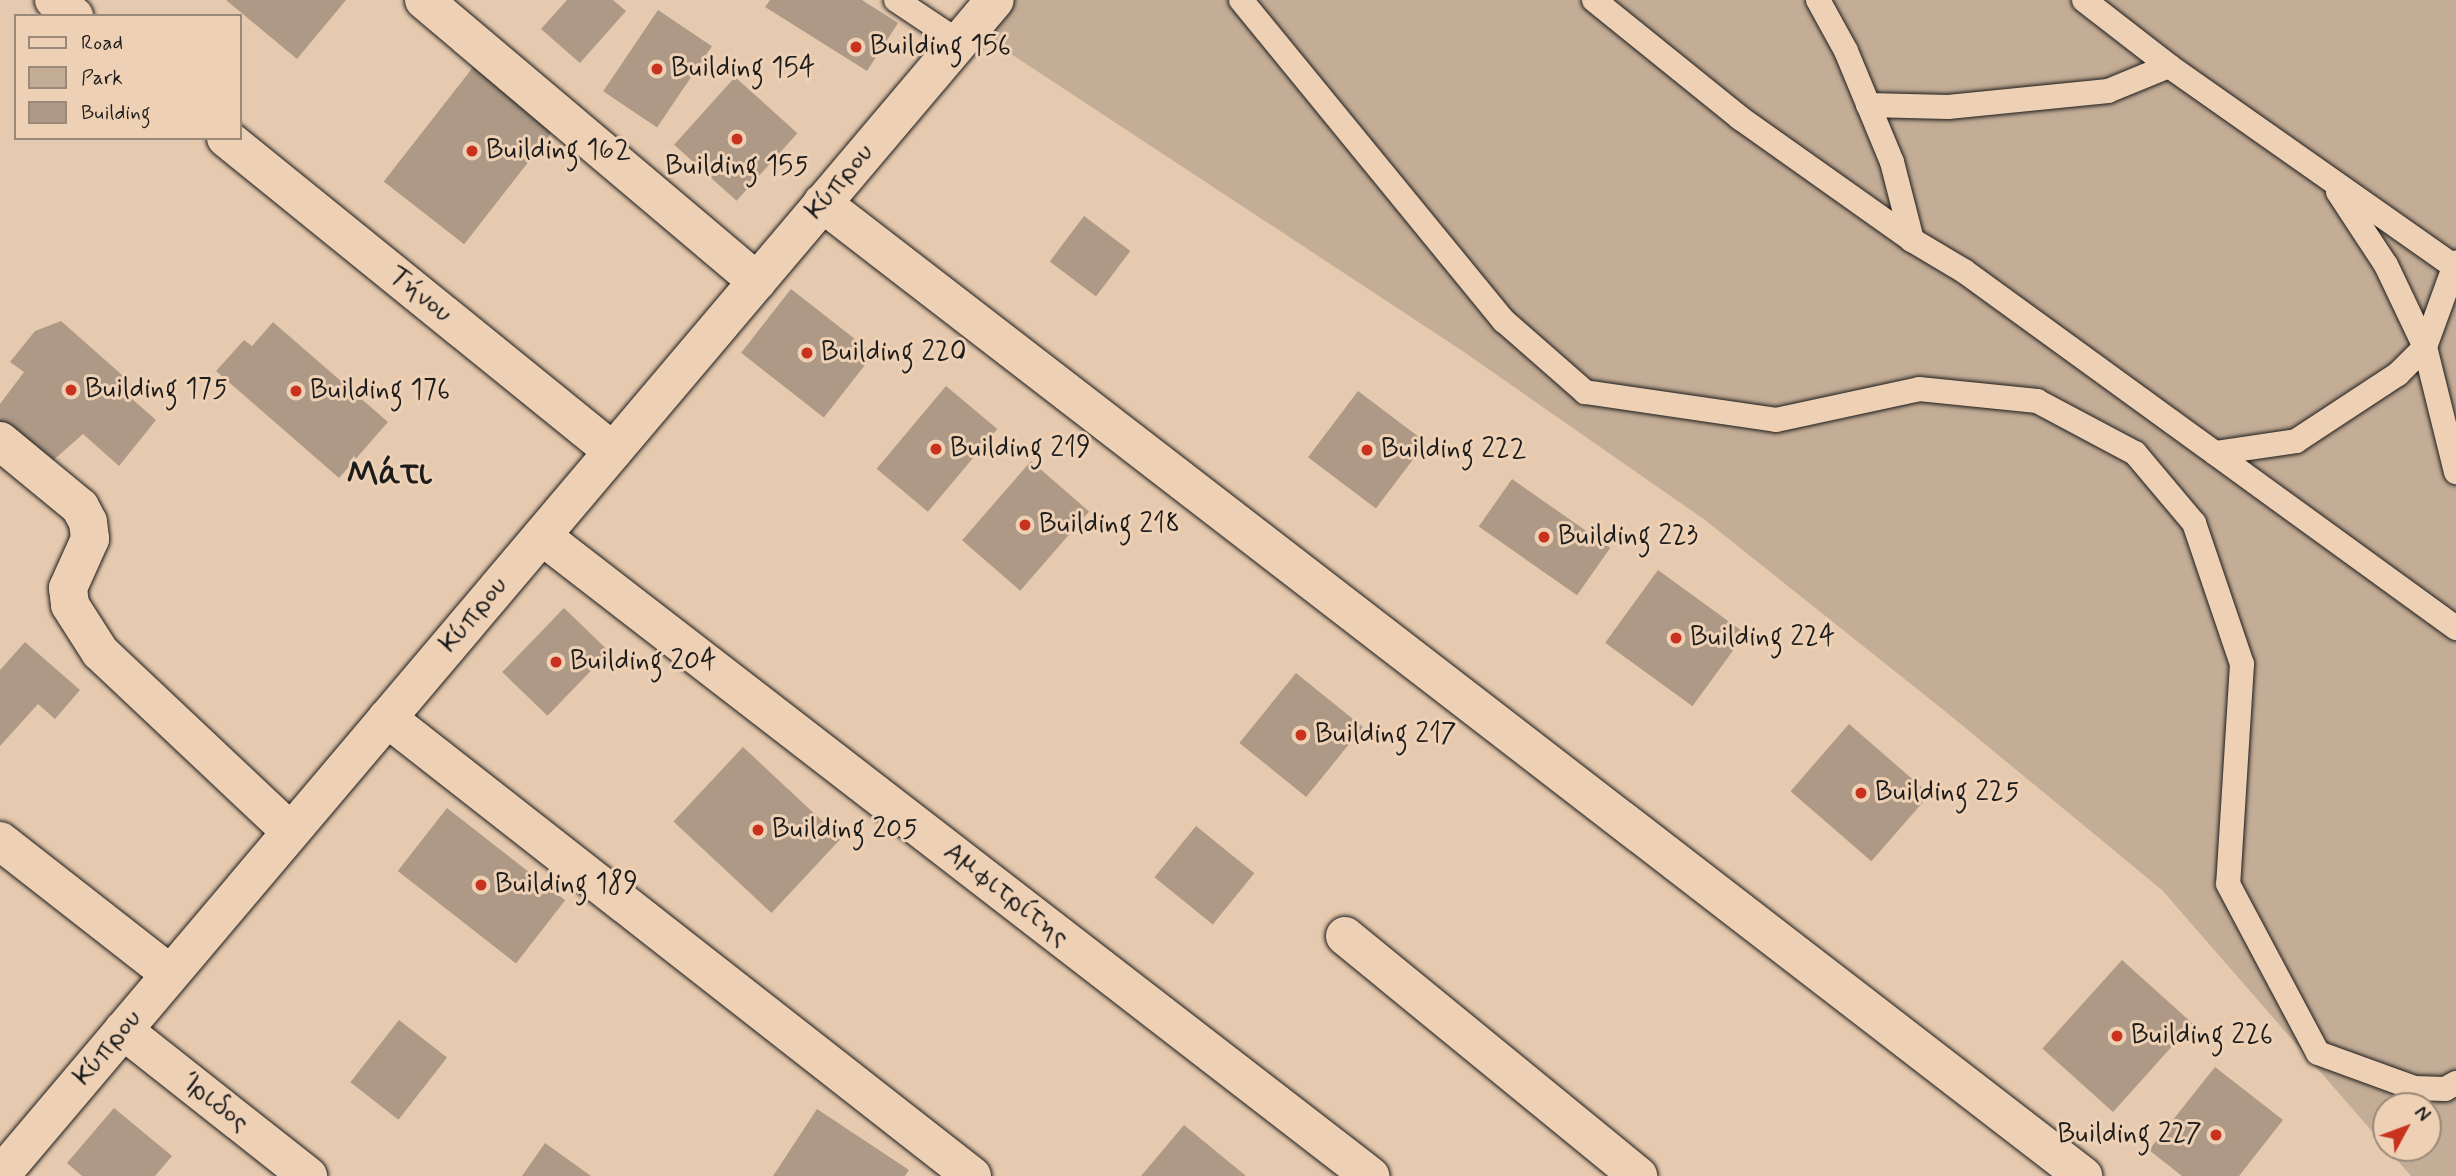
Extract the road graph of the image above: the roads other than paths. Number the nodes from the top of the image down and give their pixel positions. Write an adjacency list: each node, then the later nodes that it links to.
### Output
1 (54, 0): 9 (street)
2 (424, 0): 18 (street)
3 (896, 0): 10 (lane)
4 (995, 0): 10 (street, Κύπρου)
5 (1241, 0): 32 (lane)
6 (1594, 0): 16 (lane)
7 (1818, 0): 12 (lane)
8 (2084, 0): 11 (lane)
9 (72, 14)
10 (953, 48): 15 (street, Κύπρου)
11 (2169, 66): 12 (lane); 14 (lane)
12 (1868, 105): 16 (lane)
13 (228, 140): 21 (street, Τήνου)
14 (2330, 180): 17 (lane); 19 (lane)
15 (822, 203): 18 (street, Κύπρου); 38 (street)
16 (1912, 240): 22 (lane)
17 (2455, 265): 19 (lane)
18 (757, 281): 21 (street, Κύπρου)
19 (2425, 348): 22 (lane); 23 (lane)
20 (0, 441): 27 (street)
21 (613, 451): 24 (street, Κύπρου)
22 (2215, 453): 25 (lane)
23 (2456, 472)
24 (542, 536): 26 (street, Κύπρου); 36 (street, Αμφιτρίτης)
25 (2456, 628)
26 (387, 718): 27 (street, Κύπρου); 35 (street)
27 (290, 832): 30 (street, Κύπρου)
28 (0, 841): 30 (street)
29 (1345, 936): 37 (street)
30 (170, 974): 31 (street, Κύπρου)
31 (123, 1030): 33 (street, Κύπρου); 34 (street, Ίριδος)
32 (2456, 1083)
33 (0, 1176)
34 (308, 1176)
35 (972, 1176)
36 (1370, 1176)
37 (1637, 1176)
38 (2083, 1176)

